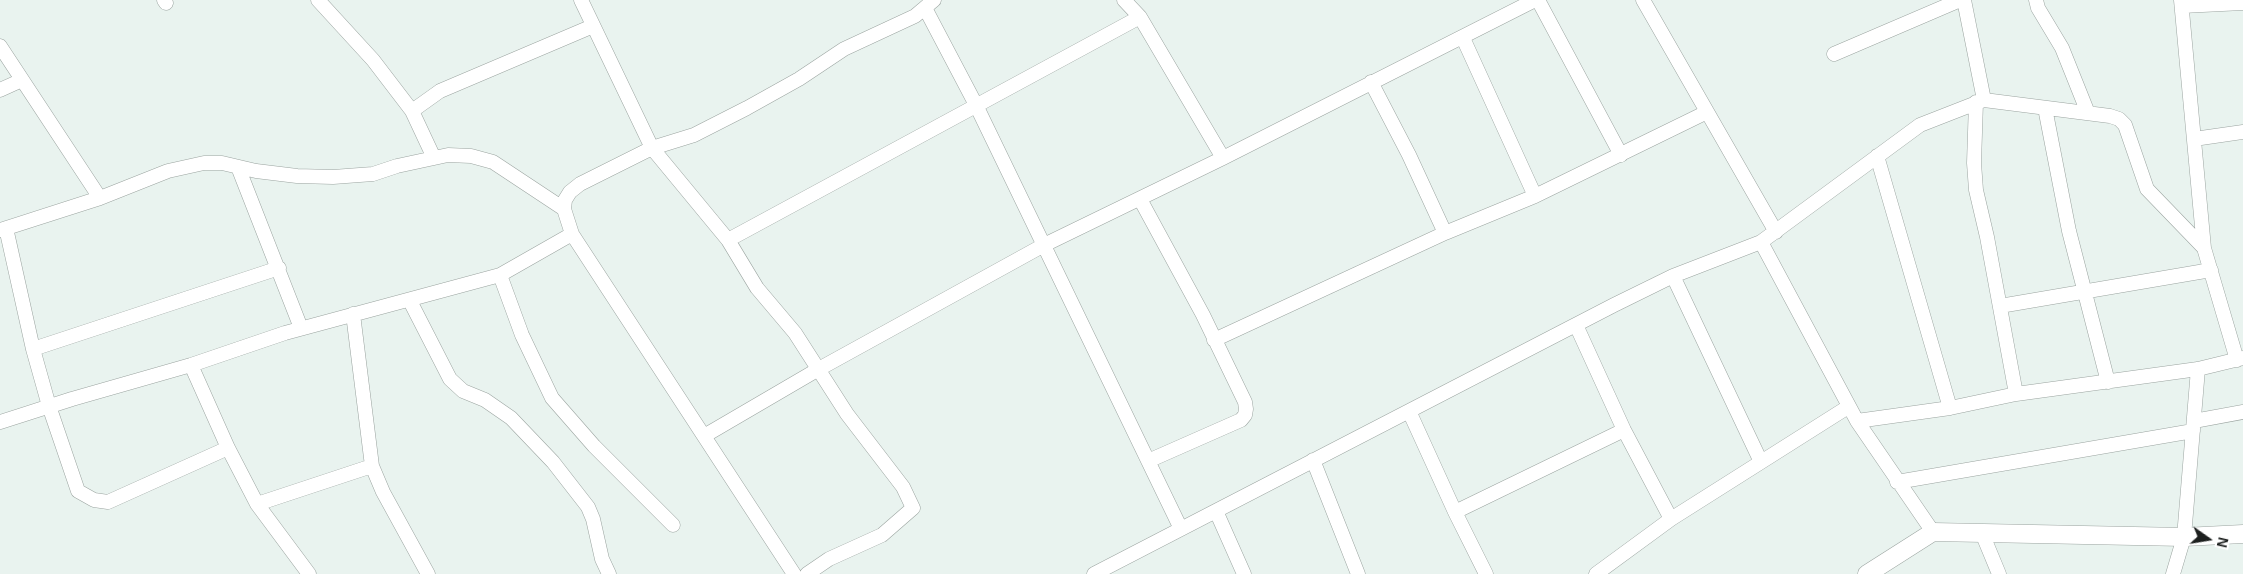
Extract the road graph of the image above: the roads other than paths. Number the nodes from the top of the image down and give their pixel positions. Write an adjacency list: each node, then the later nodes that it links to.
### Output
1 (318, 0): 22 (street)
2 (581, 0): 12 (street)
3 (1124, 0): 11 (street)
4 (1537, 0): 13 (street); 28 (street)
5 (1642, 0): 23 (street)
6 (1962, 0): 15 (street); 19 (street)
7 (2036, 0): 24 (street)
8 (2181, 3): 10 (street); 26 (street)
9 (930, 4): 20 (street); 27 (street)
10 (2243, 4)
11 (1140, 17): 20 (street); 31 (street)
12 (594, 26): 22 (street); 27 (street)
13 (1463, 38): 17 (street); 33 (street)
14 (0, 46): 16 (street)
15 (1834, 54)
16 (22, 80): 18 (street); 34 (street)
17 (1371, 82): 31 (street); 39 (street)
18 (0, 90)
19 (1980, 101): 21 (street); 29 (street); 51 (street)
20 (976, 105): 41 (street); 43 (street)
21 (2045, 108): 24 (street); 49 (street)
22 (412, 111): 30 (street)
23 (1707, 112): 28 (street); 38 (street)
24 (2088, 113): 44 (street)
25 (2243, 132): 26 (street)
26 (2194, 138): 44 (street)
27 (652, 148): 36 (street); 41 (street)
28 (1621, 155): 33 (street)
29 (1878, 156): 38 (street); 65 (street)
30 (434, 158): 32 (street); 36 (street)
31 (1223, 158): 35 (street)
32 (238, 167): 34 (street); 45 (street)
33 (1535, 196): 39 (street)
34 (100, 198): 37 (street)
35 (1140, 199): 43 (street); 55 (street)
36 (564, 209): 40 (street)
37 (3, 229): 56 (street)
38 (1776, 232): 42 (street)
39 (1445, 233): 55 (street)
40 (572, 234): 47 (street); 72 (street)
41 (728, 240): 60 (street)
42 (1761, 242): 48 (street); 64 (street)
43 (1044, 245): 60 (street); 75 (street)
44 (2204, 248): 46 (street)
45 (279, 268): 54 (street); 56 (street)
46 (2211, 270): 49 (street); 57 (street)
47 (500, 275): 50 (street); 83 (street)
48 (1673, 276): 53 (street); 76 (street)
49 (2084, 290): 51 (street); 61 (street)
50 (410, 301): 52 (street); 91 (street)
51 (2000, 306): 62 (street)
52 (353, 314): 54 (street); 77 (street)
53 (1576, 325): 66 (street); 71 (street)
54 (301, 328): 58 (street)
55 (1214, 340): 75 (street)
56 (33, 349): 63 (street)
57 (2240, 359): 59 (street)
58 (191, 365): 63 (street); 73 (street)
59 (2198, 369): 61 (street); 70 (street)
60 (817, 370): 72 (street); 93 (street)
61 (2108, 382): 62 (street)
62 (2016, 394): 65 (street)
63 (49, 406): 69 (street); 73 (street)
64 (1848, 407): 68 (street); 76 (street)
65 (1950, 408): 68 (street)
66 (1409, 411): 74 (street); 81 (street)
67 (2243, 412): 70 (street)
68 (1856, 421): 78 (street)
69 (0, 422)
70 (2194, 426): 78 (street); 88 (street)
71 (1624, 430): 81 (street); 82 (street)
72 (704, 436): 92 (street)
73 (228, 448): 79 (street)
74 (1313, 460): 80 (street); 96 (street)
75 (1148, 461): 84 (street)
76 (1761, 462): 82 (street)
77 (372, 466): 79 (street); 90 (street)
78 (1897, 482): 85 (street)
79 (257, 504): 89 (street)
80 (1216, 511): 84 (street); 95 (street)
81 (1455, 512): 97 (street)
82 (1671, 519): 98 (street)
83 (674, 525)
84 (1181, 529): 94 (street)
85 (1933, 532): 86 (street); 99 (street)
86 (1982, 533): 88 (street); 100 (street)
87 (2243, 534): 88 (street)
88 (2184, 537): 101 (street)
89 (309, 574)
90 (428, 574)
91 (609, 574)
92 (794, 574)
93 (807, 574)
94 (1094, 574)
95 (1244, 574)
96 (1358, 574)
97 (1486, 574)
98 (1596, 574)
99 (1867, 574)
100 (1999, 574)
101 (2174, 574)

